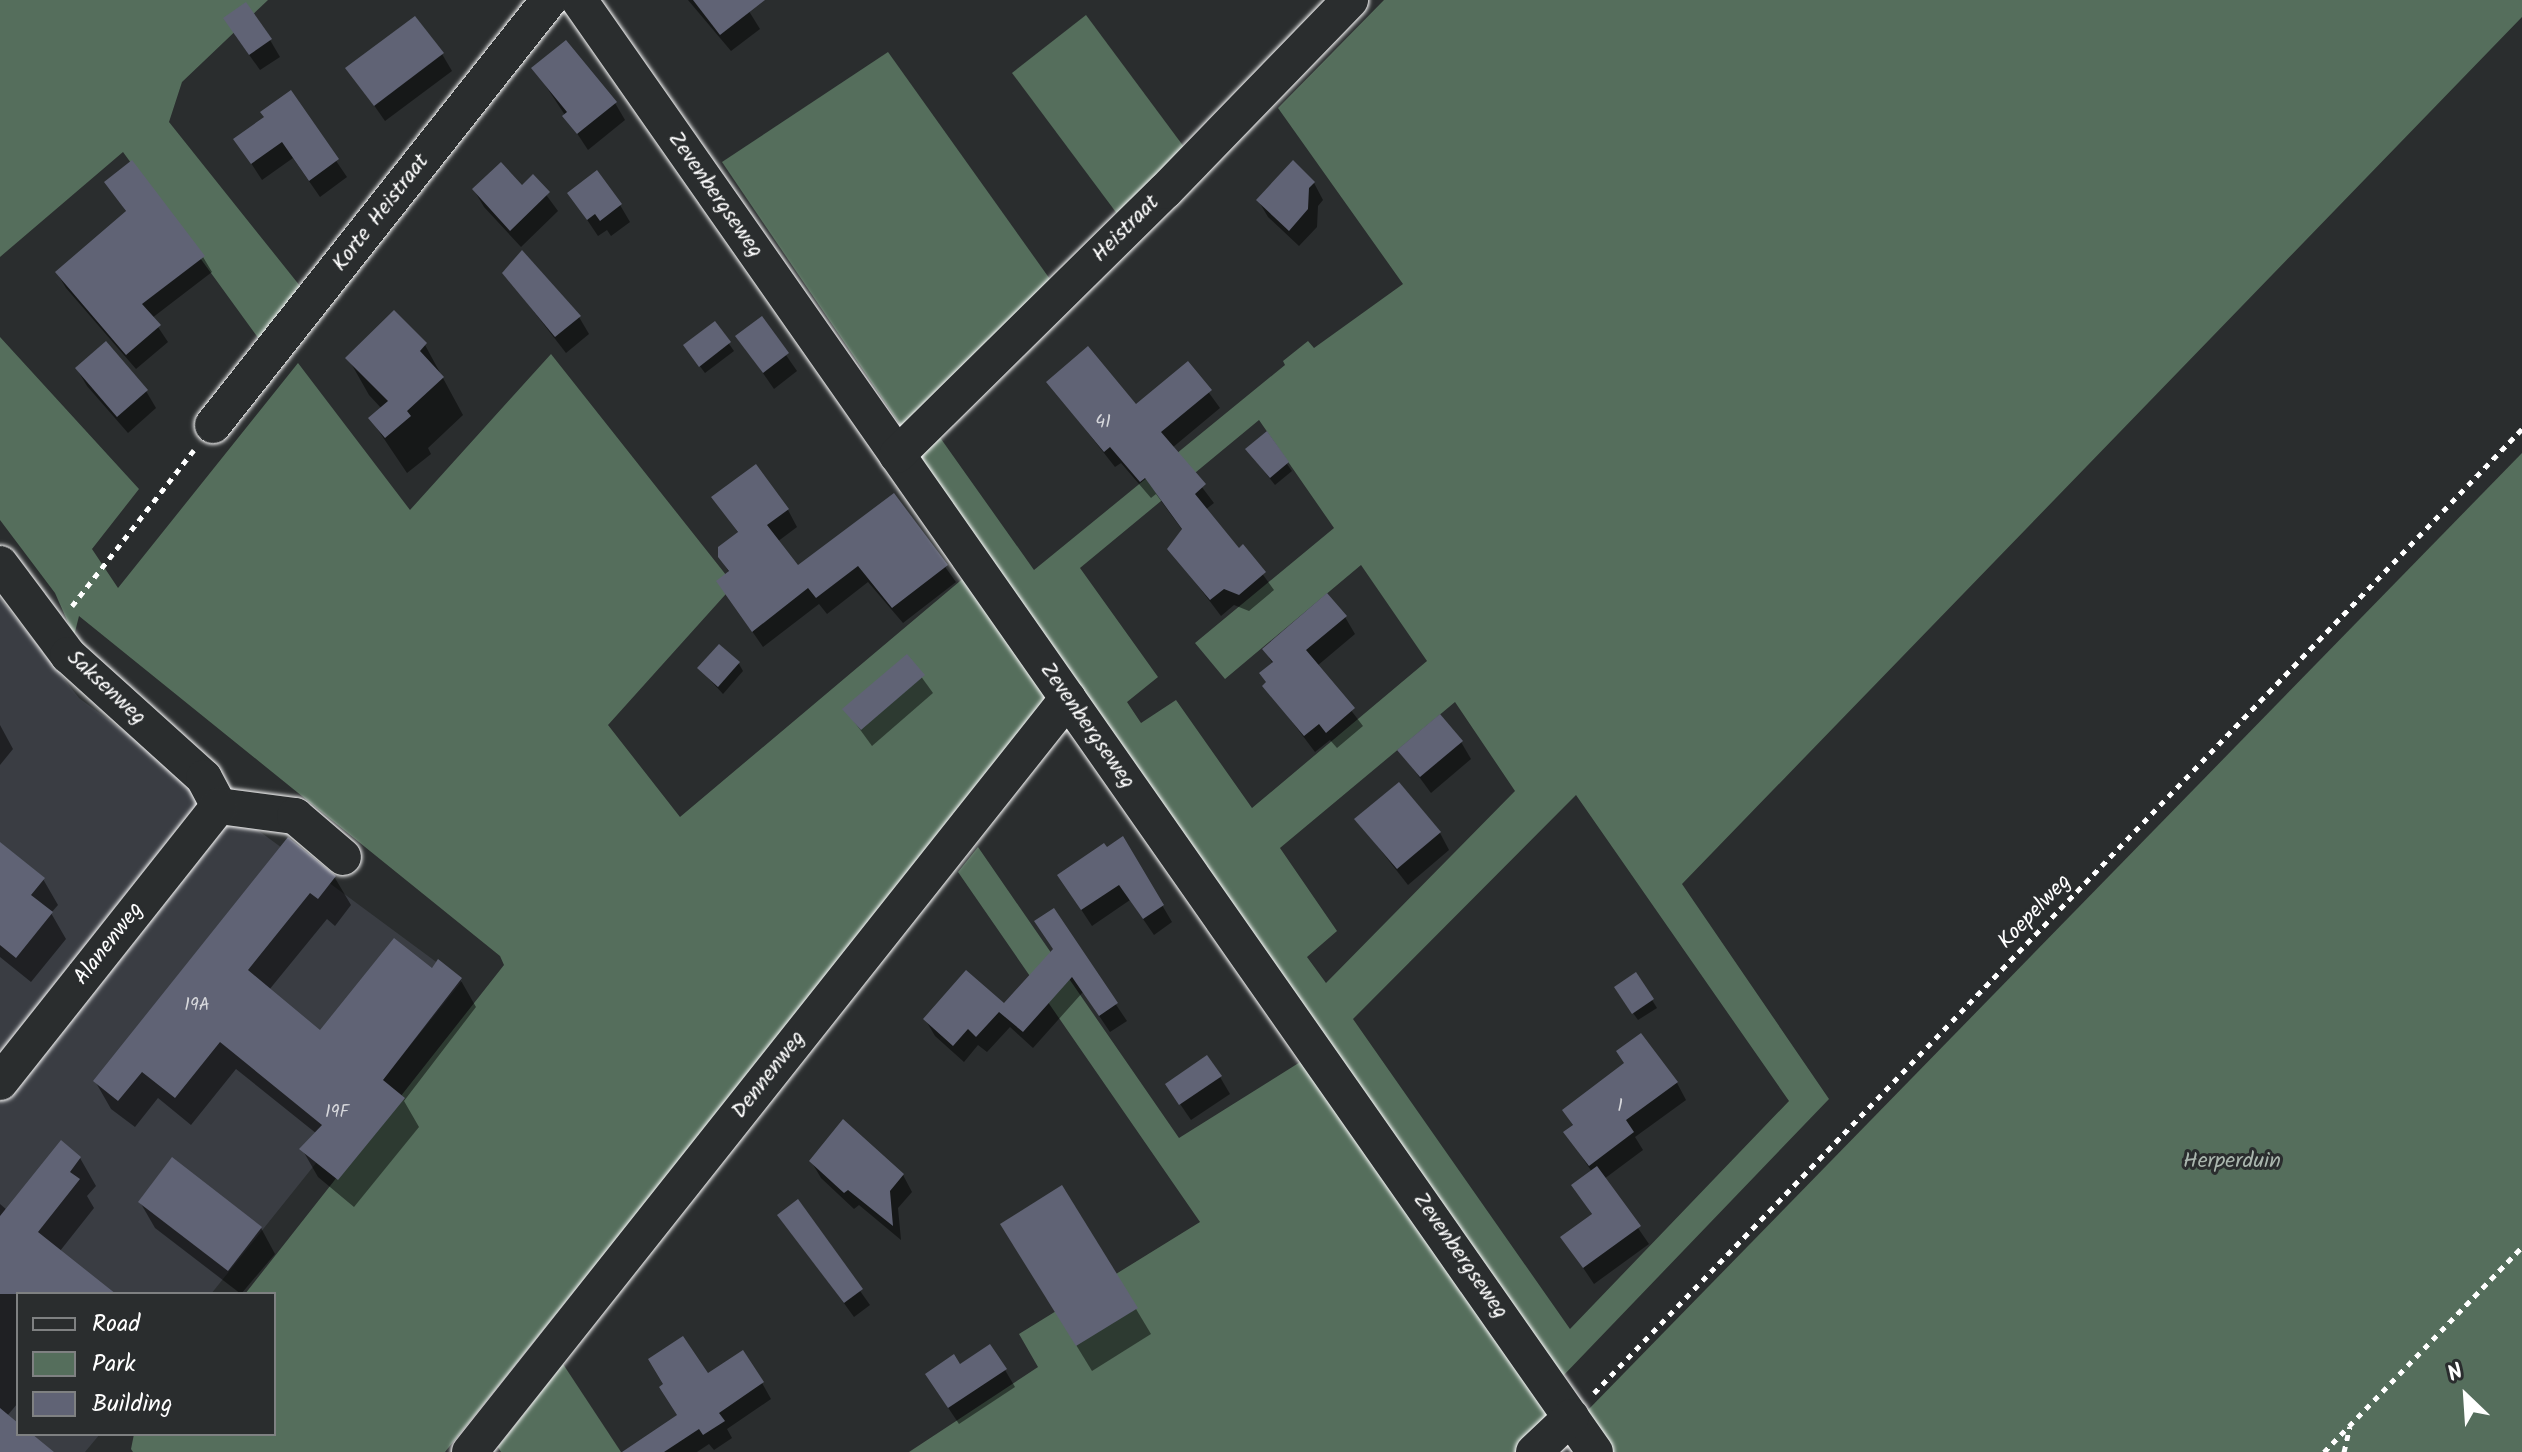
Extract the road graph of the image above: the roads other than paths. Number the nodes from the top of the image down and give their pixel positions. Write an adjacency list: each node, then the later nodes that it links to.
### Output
1 (549, 0): 4 (street, Korte Heistraat)
2 (579, 0): 5 (street, Zevenbergseweg)
3 (1350, 0): 5 (street, Heistraat)
4 (213, 425)
5 (897, 455): 7 (street, Zevenbergseweg)
6 (0, 564): 8 (street, Saksenweg)
7 (1068, 698): 11 (street, Zevenbergseweg); 12 (street, Dennenweg)
8 (219, 806): 9 (street); 10 (street, Alanenweg)
9 (343, 857)
10 (0, 1082)
11 (1571, 1417): 13 (street); 14 (street, Zevenbergseweg)
12 (470, 1452)
13 (1534, 1452)
14 (1595, 1452)

